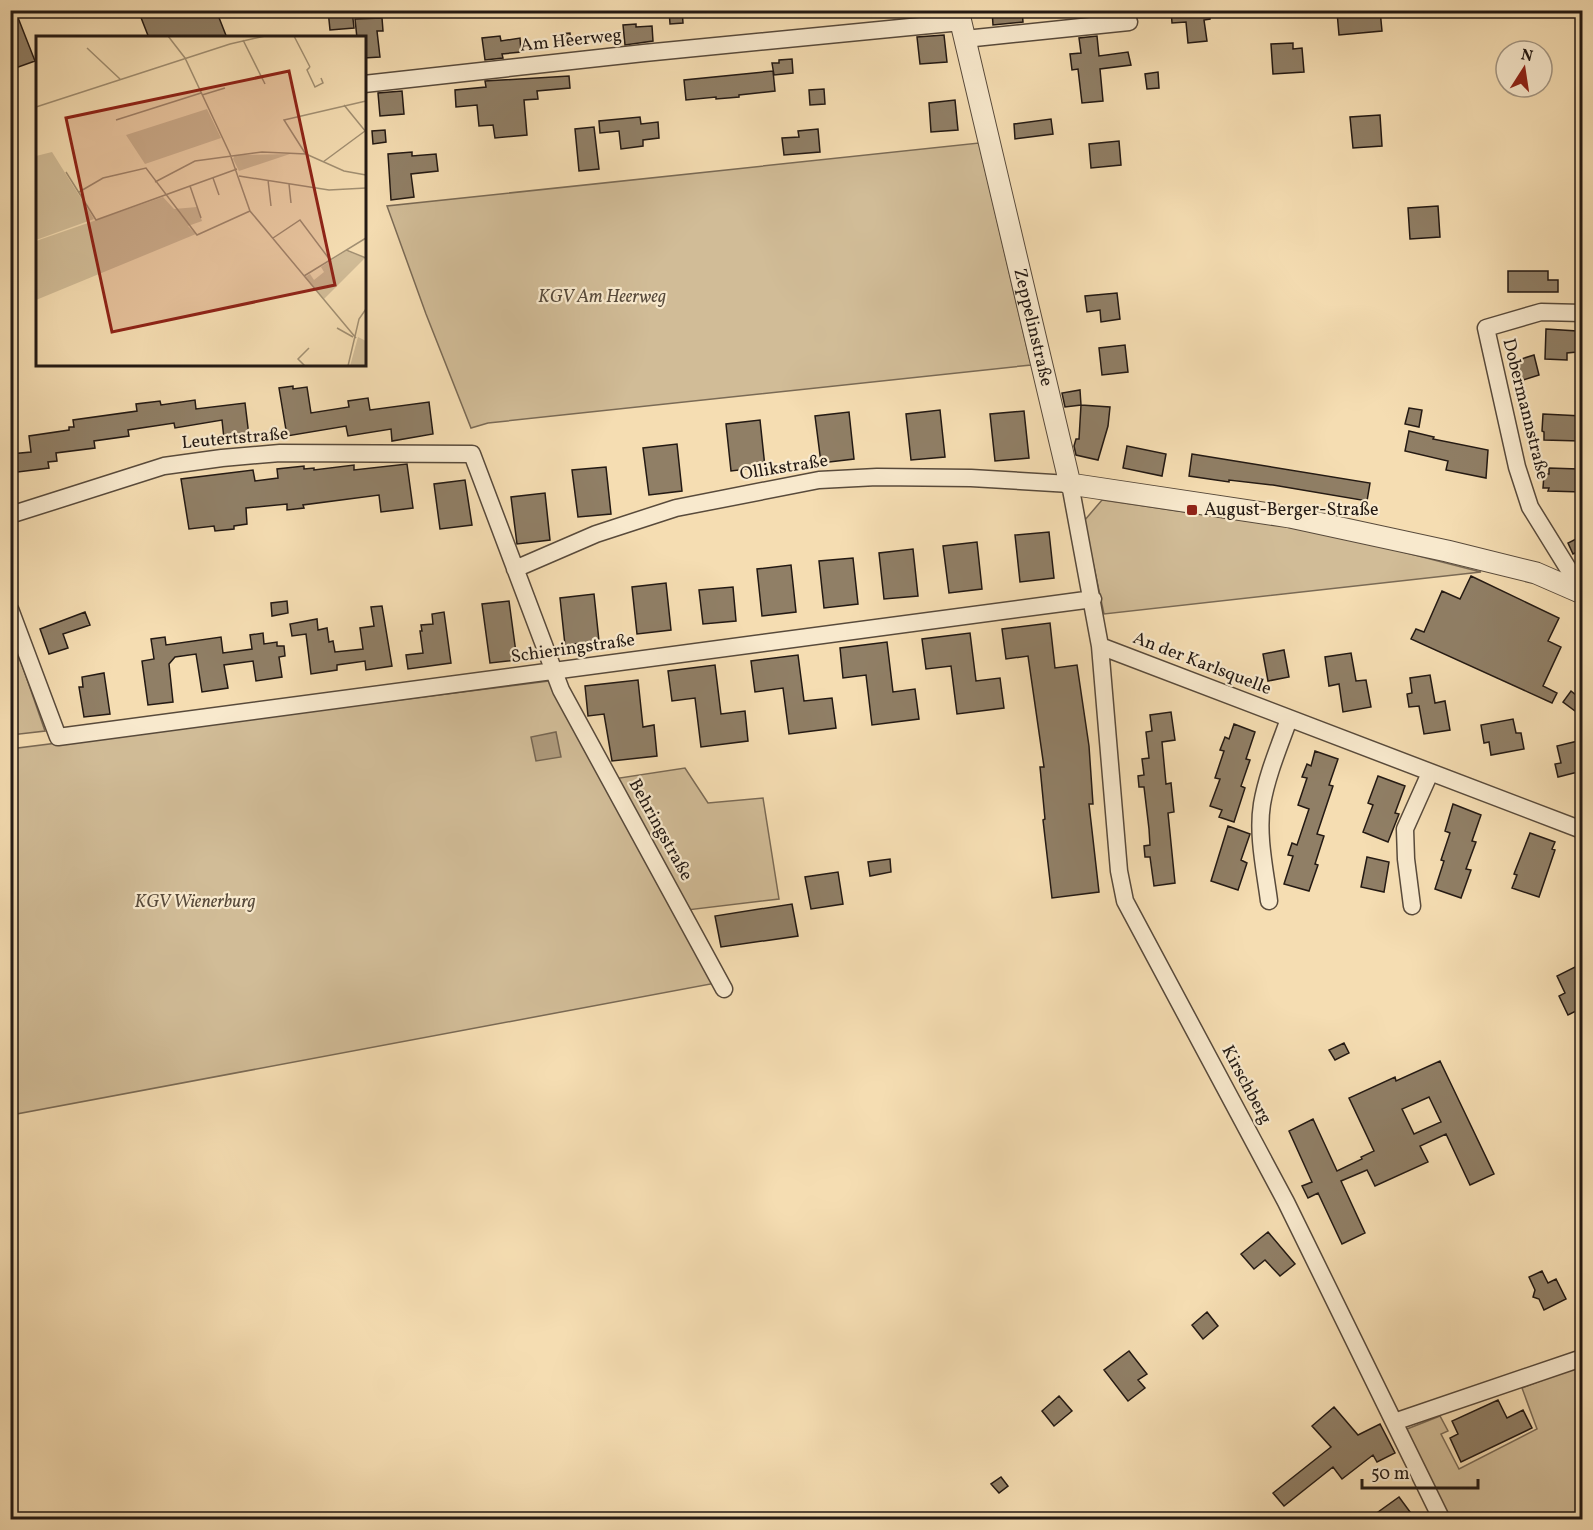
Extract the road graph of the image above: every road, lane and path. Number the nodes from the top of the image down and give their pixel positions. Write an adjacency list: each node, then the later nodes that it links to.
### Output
1 (1129, 22): 2 (street, Am Heerweg)
2 (961, 24): 3 (street, Am Heerweg); 5 (street, Zeppelinstraße)
3 (366, 84)
4 (1582, 313): 8 (street, Dobermannstraße)
5 (1070, 484): 7 (street, Ollikstraße); 8 (street); 9 (street, Zeppelinstraße)
6 (10, 515): 7 (street, Leutertstraße)
7 (515, 569): 12 (street)
8 (1582, 592)
9 (1093, 599): 11 (street, Zeppelinstraße); 12 (street, Schieringstraße)
10 (10, 609): 12 (street, Schieringstraße)
11 (1100, 646): 13 (street, An der Karlsquelle); 20 (street, Kirschberg)
12 (554, 671): 18 (street, Behringstraße)
13 (1289, 719): 14 (street, An der Karlsquelle); 16 (street)
14 (1430, 773): 15 (street, An der Karlsquelle); 17 (street)
15 (1582, 830)
16 (1269, 901)
17 (1412, 906)
18 (724, 989)
19 (1582, 1358): 20 (street)
20 (1394, 1422): 21 (street, Kirschberg)
21 (1442, 1520)

